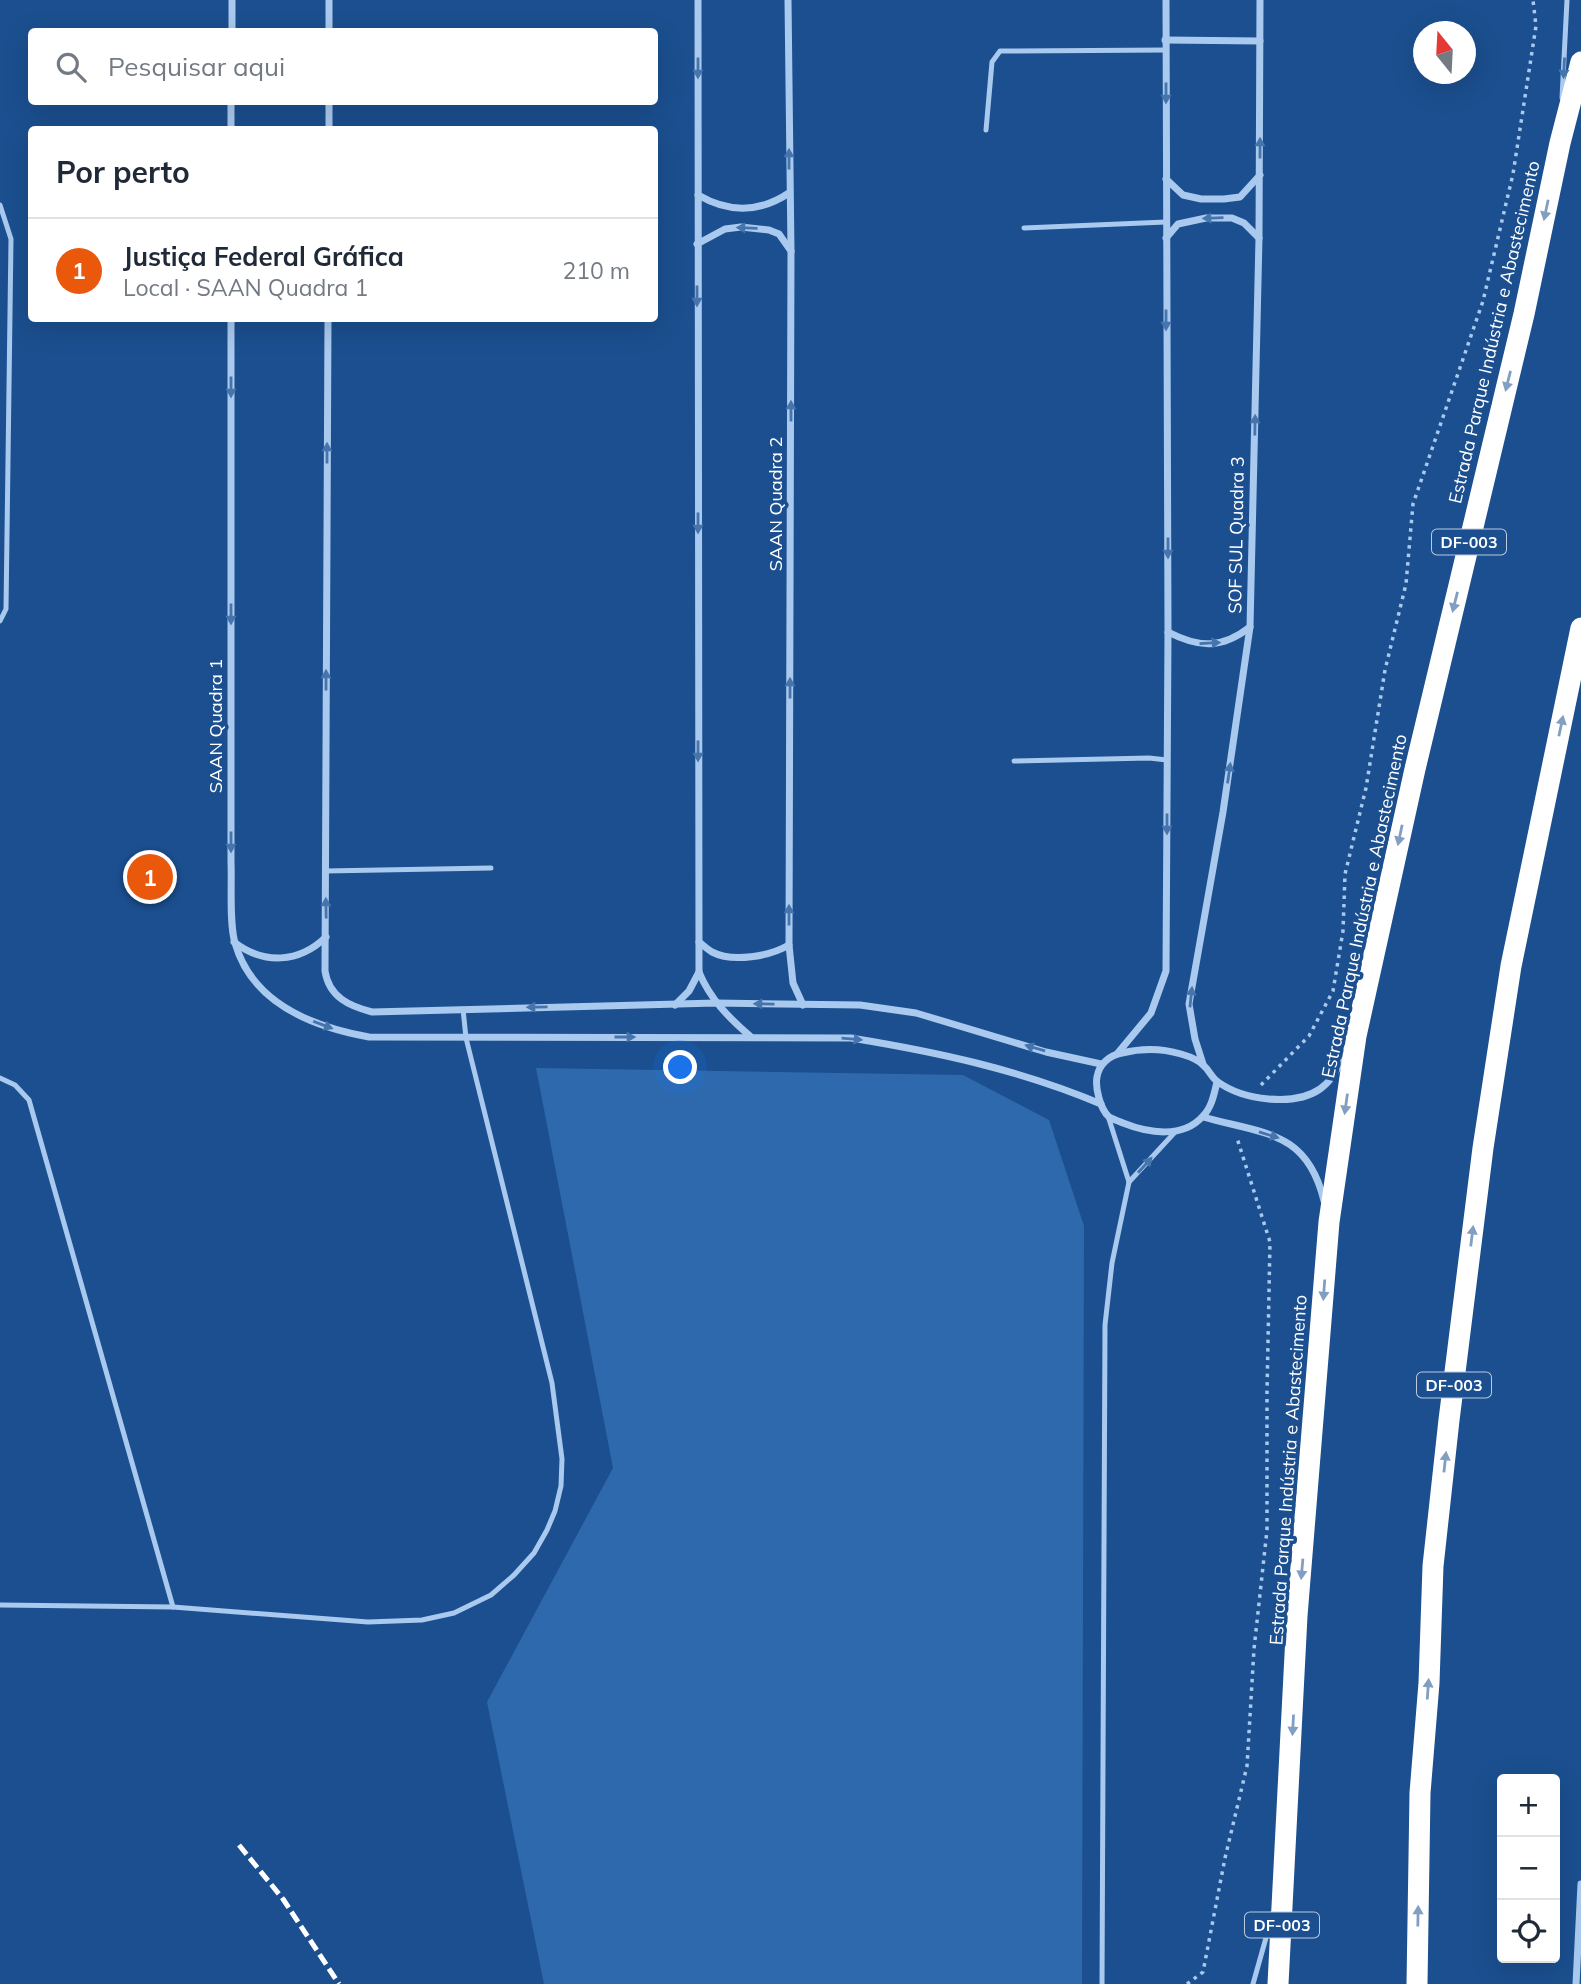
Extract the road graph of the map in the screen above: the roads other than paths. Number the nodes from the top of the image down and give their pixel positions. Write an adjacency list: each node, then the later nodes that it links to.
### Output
1 (232, 0): 8 (street)
2 (329, 0): 9 (street)
3 (698, 0): 24 (street, one-way to 24)
4 (788, 0): 23 (street, SAAN Quadra 2, one-way to 4)
5 (1166, 0): 10 (street)
6 (1260, 0): 11 (street, SOF SUL Quadra 3)
7 (1567, 0): 20 (lane, one-way to 20)
8 (232, 28)
9 (329, 28)
10 (1166, 40): 11 (street); 12 (street)
11 (1260, 41): 21 (street, SOF SUL Quadra 3, one-way to 11)
12 (1166, 50): 19 (lane); 22 (street, one-way to 22)
13 (1581, 62): 20 (highway, Estrada Parque Indústria e Abastecimento / DF-003)
14 (231, 105): 17 (street)
15 (329, 105): 18 (street)
16 (1581, 106): 20 (highway)
17 (231, 126)
18 (329, 126)
19 (986, 130)
20 (1560, 143): 51 (highway, Estrada Parque Indústria e Abastecimento / DF-003, one-way to 51)
21 (1260, 175): 22 (street); 29 (street, SOF SUL Quadra 3)
22 (1166, 179): 26 (street)
23 (789, 193): 24 (street); 31 (street, SAAN Quadra 2)
24 (698, 195): 30 (street)
25 (0, 205): 34 (lane)
26 (1166, 222): 27 (lane); 28 (street)
27 (1024, 228)
28 (1166, 238): 29 (street, one-way to 28); 37 (street, one-way to 37)
29 (1259, 238): 35 (street, SOF SUL Quadra 3, one-way to 29)
30 (697, 244): 31 (street, one-way to 30); 44 (street, one-way to 44)
31 (791, 251): 45 (street, SAAN Quadra 2, one-way to 31)
32 (231, 322): 43 (street, SAAN Quadra 1, one-way to 43)
33 (328, 322): 41 (street, one-way to 33)
34 (0, 621)
35 (1250, 627): 37 (street, one-way to 35); 56 (street, SOF SUL Quadra 3, one-way to 35)
36 (1581, 628): 72 (highway, DF-003, one-way to 36)
37 (1168, 632): 38 (street)
38 (1167, 760): 39 (lane); 54 (street, one-way to 54)
39 (1014, 761)
40 (491, 868): 41 (lane)
41 (325, 871): 42 (street, one-way to 41)
42 (327, 937): 43 (street); 50 (street)
43 (234, 941): 53 (street, SAAN Quadra 1, one-way to 53)
44 (699, 942): 45 (street); 46 (street)
45 (789, 944): 49 (street, SAAN Quadra 2)
46 (699, 972): 47 (street); 48 (street)
47 (716, 1003): 48 (street); 49 (street, one-way to 47); 52 (street)
48 (675, 1005): 50 (street, one-way to 50)
49 (803, 1005): 55 (street, one-way to 49)
50 (463, 1009): 53 (lane)
51 (1356, 1036): 58 (street); 64 (highway, Estrada Parque Indústria e Abastecimento / DF-003, one-way to 64)
52 (752, 1037): 53 (street, SAAN Quadra 1, one-way to 52); 59 (street, SAAN Quadra 1, one-way to 59)
53 (466, 1038): 66 (lane)
54 (1117, 1054): 55 (street); 56 (street)
55 (1101, 1064): 59 (street)
56 (1203, 1064): 58 (street)
57 (0, 1078): 66 (lane)
58 (1217, 1082): 61 (street)
59 (1101, 1104): 60 (street)
60 (1108, 1116): 62 (street); 63 (lane)
61 (1203, 1117): 62 (street); 64 (street, one-way to 64)
62 (1176, 1131): 63 (lane, one-way to 62)
63 (1129, 1182): 69 (lane)
64 (1329, 1222): 67 (highway, Estrada Parque Indústria e Abastecimento / DF-003, one-way to 67)
65 (0, 1605): 66 (lane)
66 (173, 1607)
67 (1285, 1866): 70 (lane); 71 (highway, Estrada Parque Indústria e Abastecimento / DF-003)
68 (1581, 1884): 73 (street)
69 (1102, 1984)
70 (1254, 1984)
71 (1279, 1984)
72 (1417, 1984)
73 (1576, 1984)

